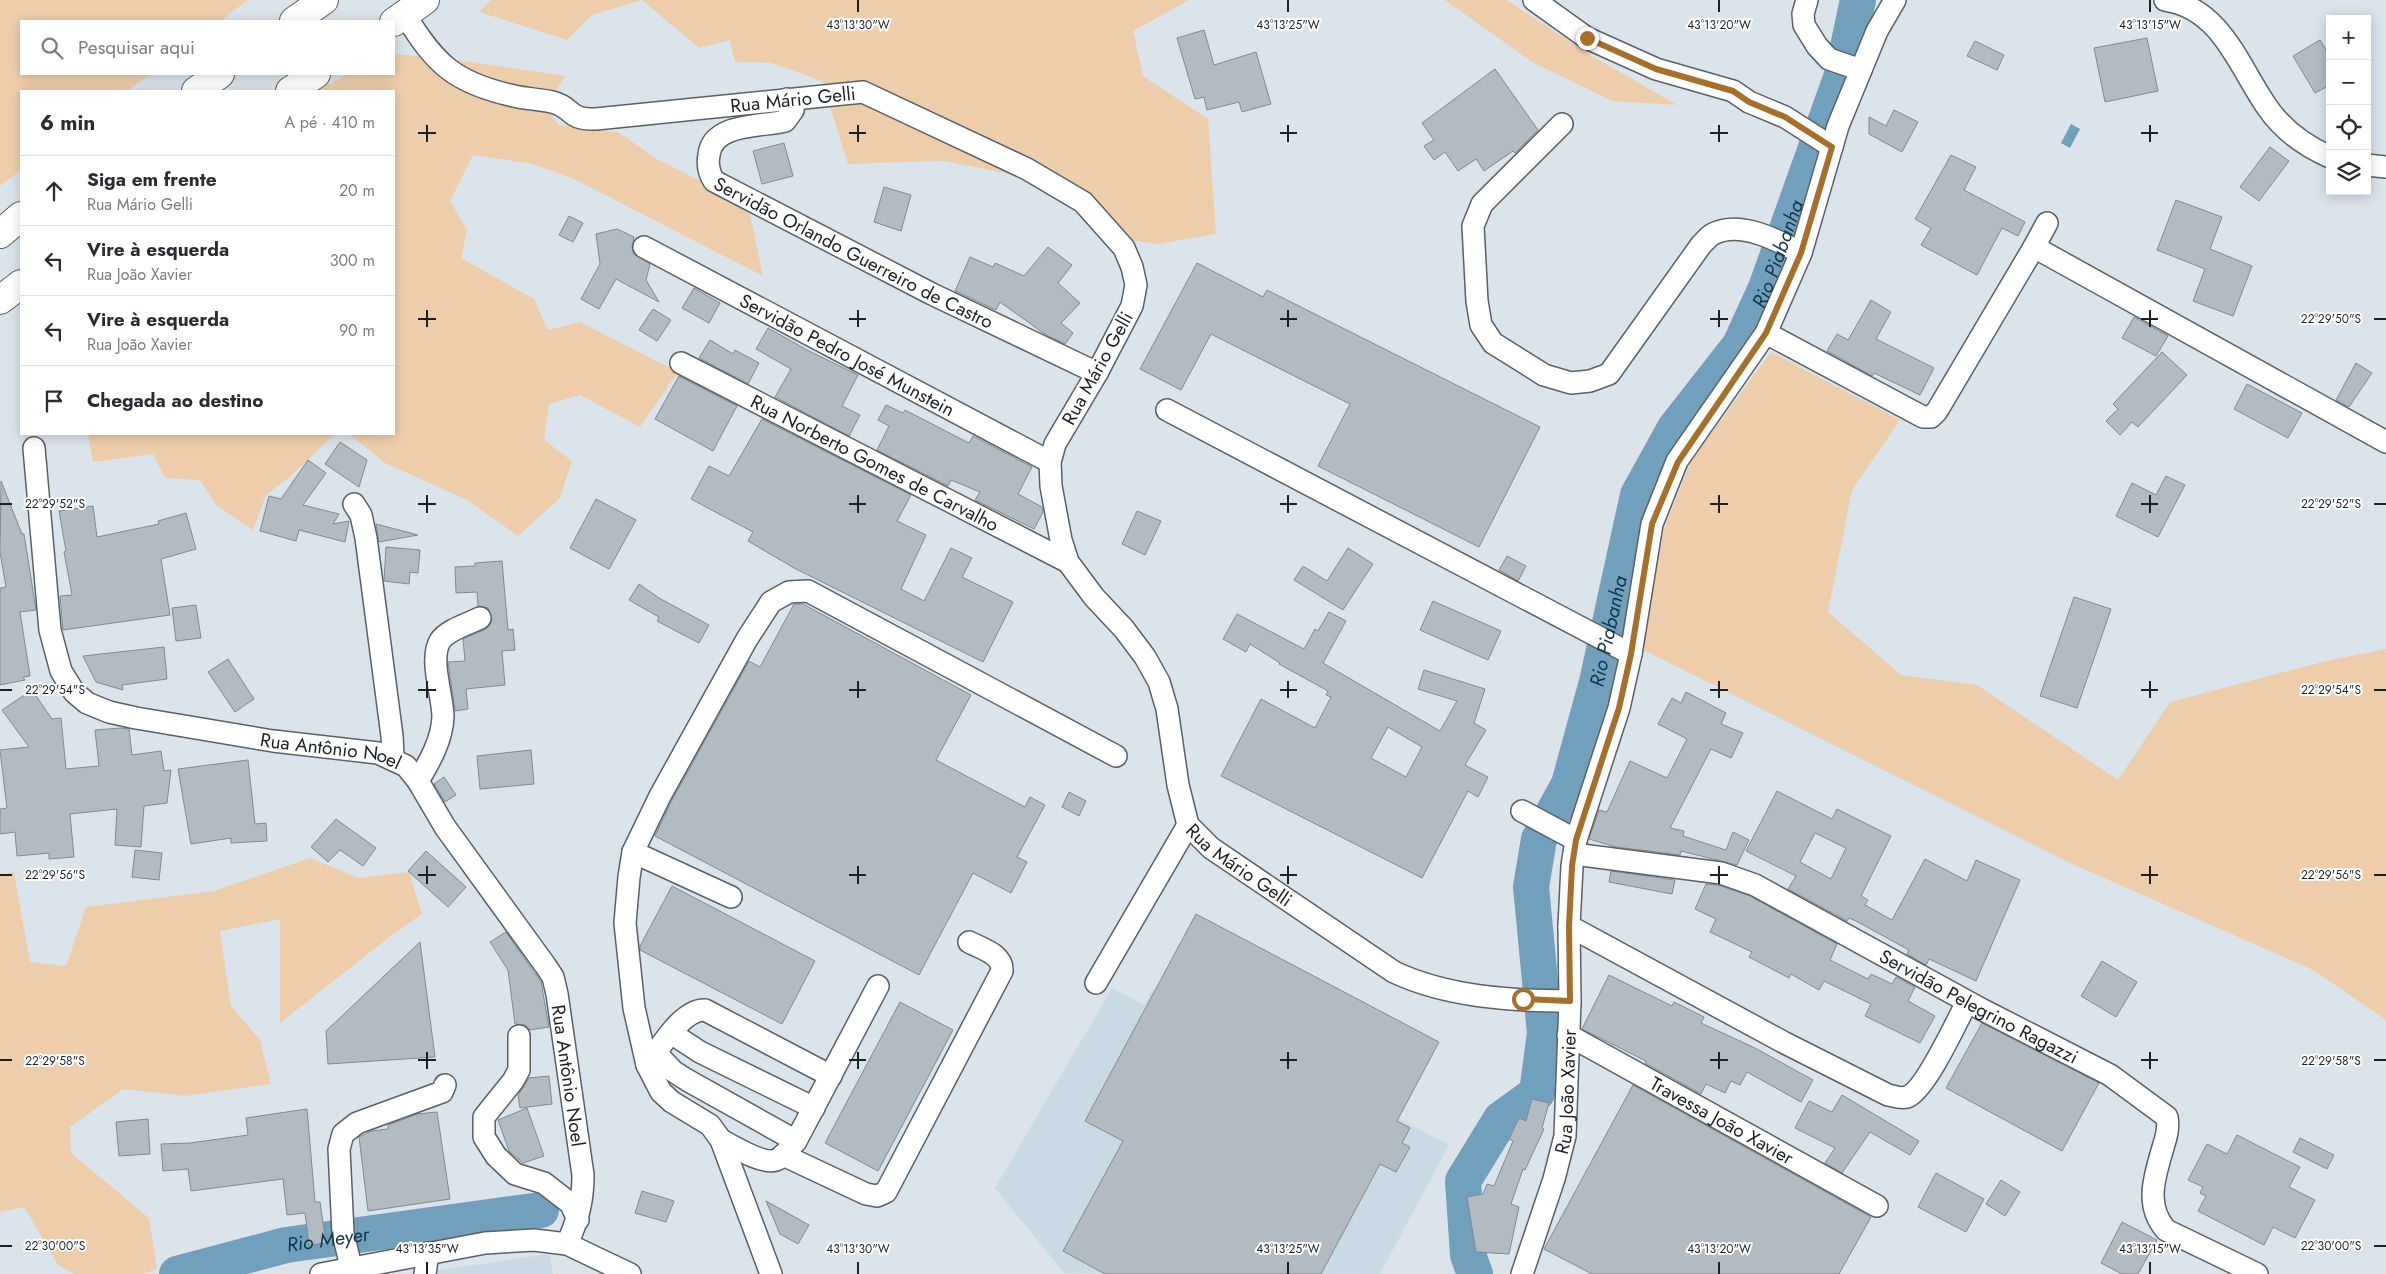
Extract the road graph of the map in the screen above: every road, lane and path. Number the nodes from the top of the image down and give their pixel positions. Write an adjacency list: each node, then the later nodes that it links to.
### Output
1 (324, 0): 7 (highway)
2 (1534, 0): 15 (street)
3 (1807, 0): 8 (street)
4 (1895, 0): 8 (street, Rua João Xavier)
5 (2165, 0): 16 (street)
6 (408, 12): 13 (street, Rua Mário Gelli)
7 (295, 20)
8 (1856, 69): 15 (street, Rua João Xavier)
9 (219, 75): 11 (highway)
10 (314, 75): 12 (highway)
11 (197, 90)
12 (292, 90)
13 (788, 99): 29 (street, Rua Mário Gelli); 29 (street, Servidão Orlando Guerreiro de Castro)
14 (1562, 124): 24 (street)
15 (1831, 146): 24 (street, Rua João Xavier)
16 (2326, 154)
17 (2371, 165): 18 (street)
18 (2386, 167)
19 (20, 217): 21 (highway)
20 (2047, 223): 23 (street)
21 (0, 234)
22 (644, 246): 33 (street, Servidão Pedro José Munstein)
23 (2034, 247): 27 (street); 31 (street)
24 (1791, 248): 27 (street, Rua João Xavier)
25 (20, 285): 26 (highway)
26 (0, 300)
27 (1766, 333): 37 (street, Rua João Xavier)
28 (681, 363): 35 (street, Rua Norberto Gomes de Carvalho)
29 (1097, 373): 33 (street, Rua Mário Gelli)
30 (1167, 410): 37 (street)
31 (2386, 442)
32 (34, 448): 39 (street, Rua Antônio Noel)
33 (1050, 462): 35 (street, Rua Mário Gelli)
34 (354, 504): 39 (street)
35 (1068, 562): 42 (street, Rua Mário Gelli)
36 (480, 618): 40 (street)
37 (1631, 654): 43 (street, Rua João Xavier)
38 (1116, 756): 44 (street)
39 (393, 758): 40 (street, Rua Antônio Noel)
40 (418, 780): 62 (street, Rua Antônio Noel)
41 (1522, 811): 43 (street)
42 (1188, 825): 48 (street); 50 (street, Rua Mário Gelli)
43 (1575, 847): 46 (street, Rua João Xavier); 51 (street, Servidão Pelegrino Ragazzi)
44 (633, 852): 45 (street); 55 (street)
45 (731, 897)
46 (1569, 926): 50 (street, Rua João Xavier); 51 (street)
47 (969, 942): 60 (street)
48 (1096, 983)
49 (878, 986): 56 (street)
50 (1561, 1001): 54 (street, Rua João Xavier)
51 (1967, 1002): 71 (street, Servidão Pelegrino Ragazzi)
52 (671, 1033): 55 (street); 56 (street); 58 (street)
53 (519, 1036): 62 (street)
54 (1568, 1036): 61 (street, Travessa João Xavier); 70 (street, Rua João Xavier)
55 (651, 1059): 59 (street); 60 (street)
56 (831, 1076): 58 (street)
57 (445, 1085): 65 (street)
58 (814, 1108): 60 (street)
59 (721, 1140): 60 (street); 69 (street)
60 (790, 1148)
61 (1877, 1206)
62 (578, 1220): 63 (street, Rua Antônio Noel)
63 (567, 1244): 64 (street); 68 (street)
64 (428, 1253): 65 (street); 67 (street)
65 (351, 1267): 66 (street)
66 (321, 1274)
67 (425, 1274)
68 (630, 1274)
69 (771, 1274)
70 (1522, 1274)
71 (2257, 1274)

